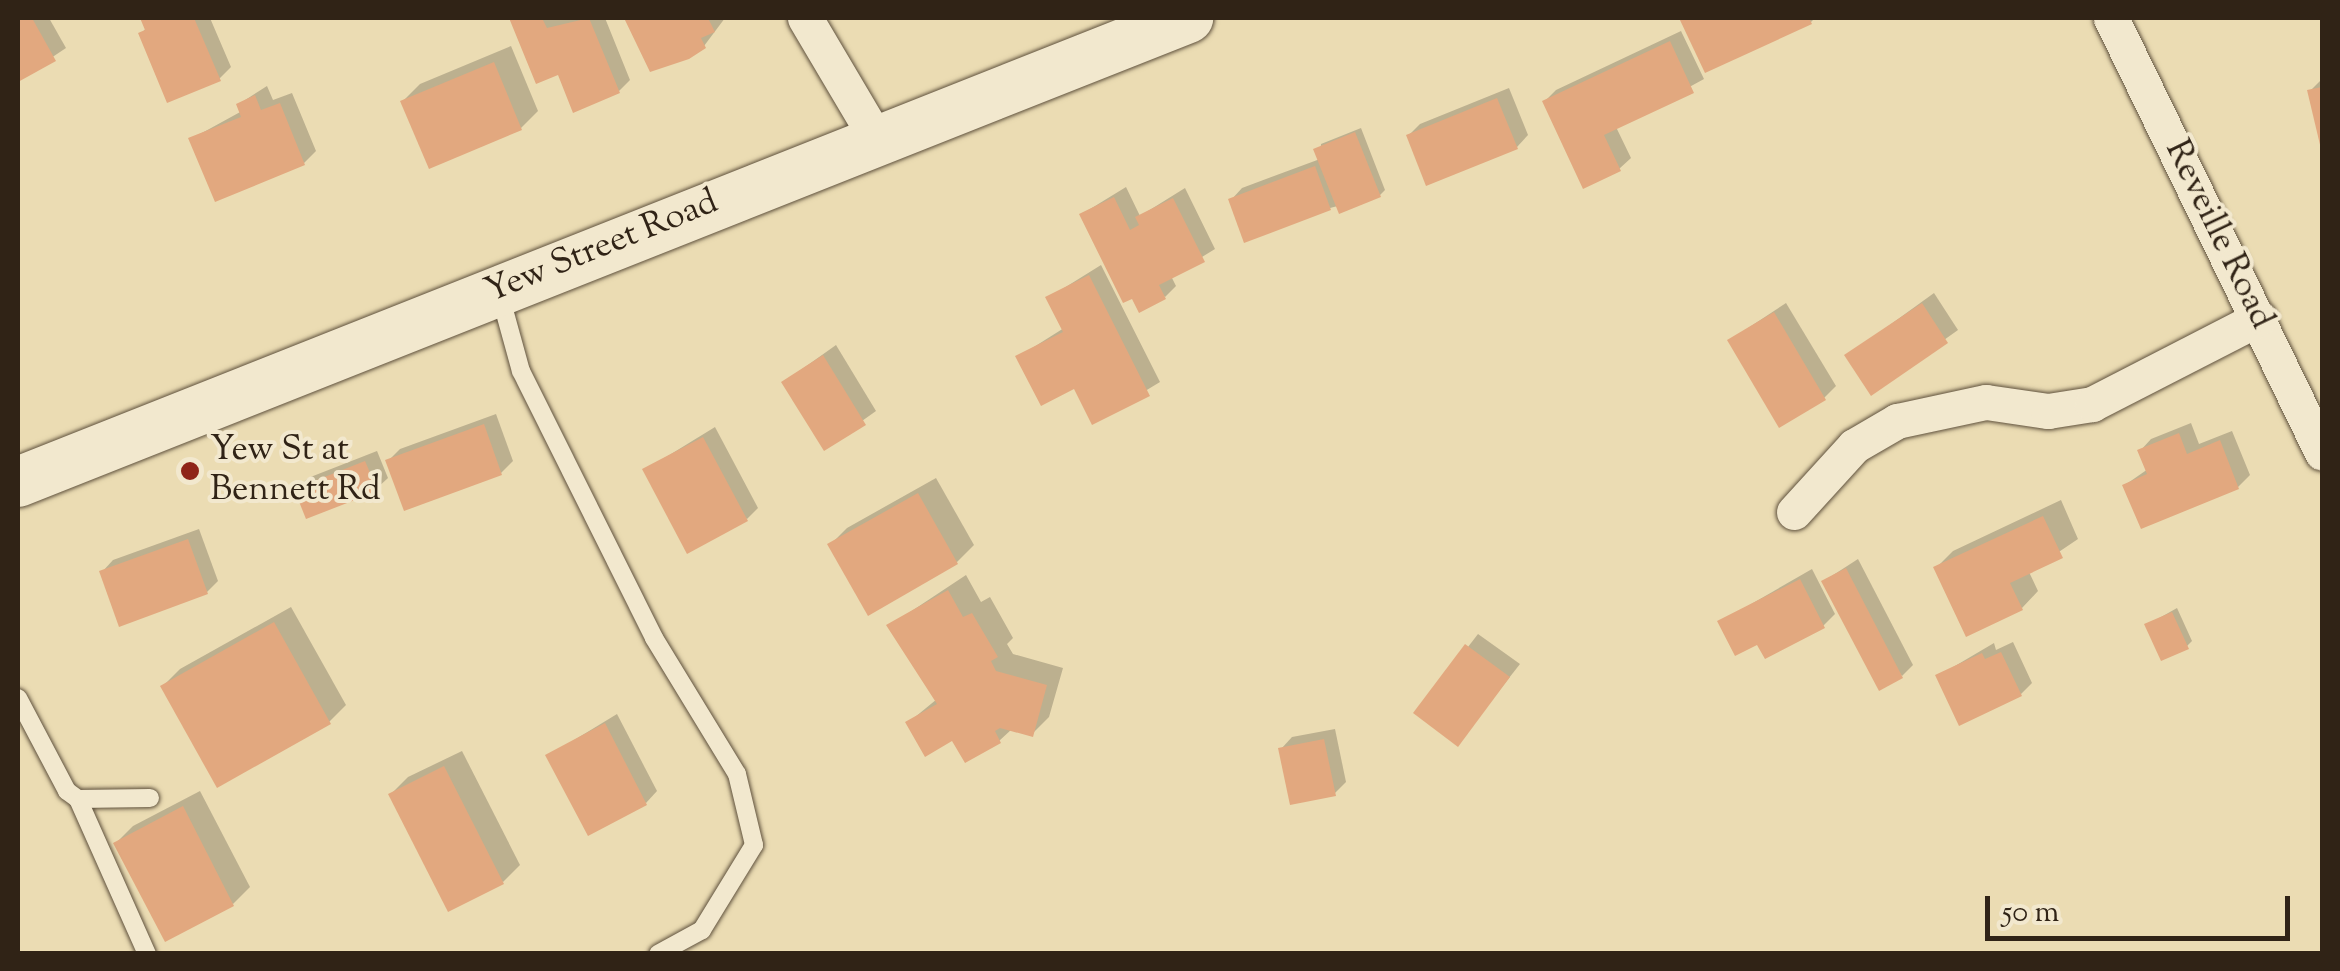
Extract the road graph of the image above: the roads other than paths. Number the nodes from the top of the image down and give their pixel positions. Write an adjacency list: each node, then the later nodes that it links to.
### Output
1 (805, 18): 4 (street)
2 (1188, 18): 4 (street, Yew Street Road)
3 (2110, 18): 6 (street, Reveille Road)
4 (876, 138): 5 (street, Yew Street Road)
5 (498, 289): 8 (street, Yew Street Road); 14 (lane)
6 (2259, 318): 7 (street, Reveille Road); 9 (street)
7 (2322, 453)
8 (18, 482)
9 (1794, 512)
10 (18, 698): 11 (lane)
11 (78, 798): 12 (lane); 13 (lane)
12 (150, 798)
13 (147, 954)
14 (658, 954)

